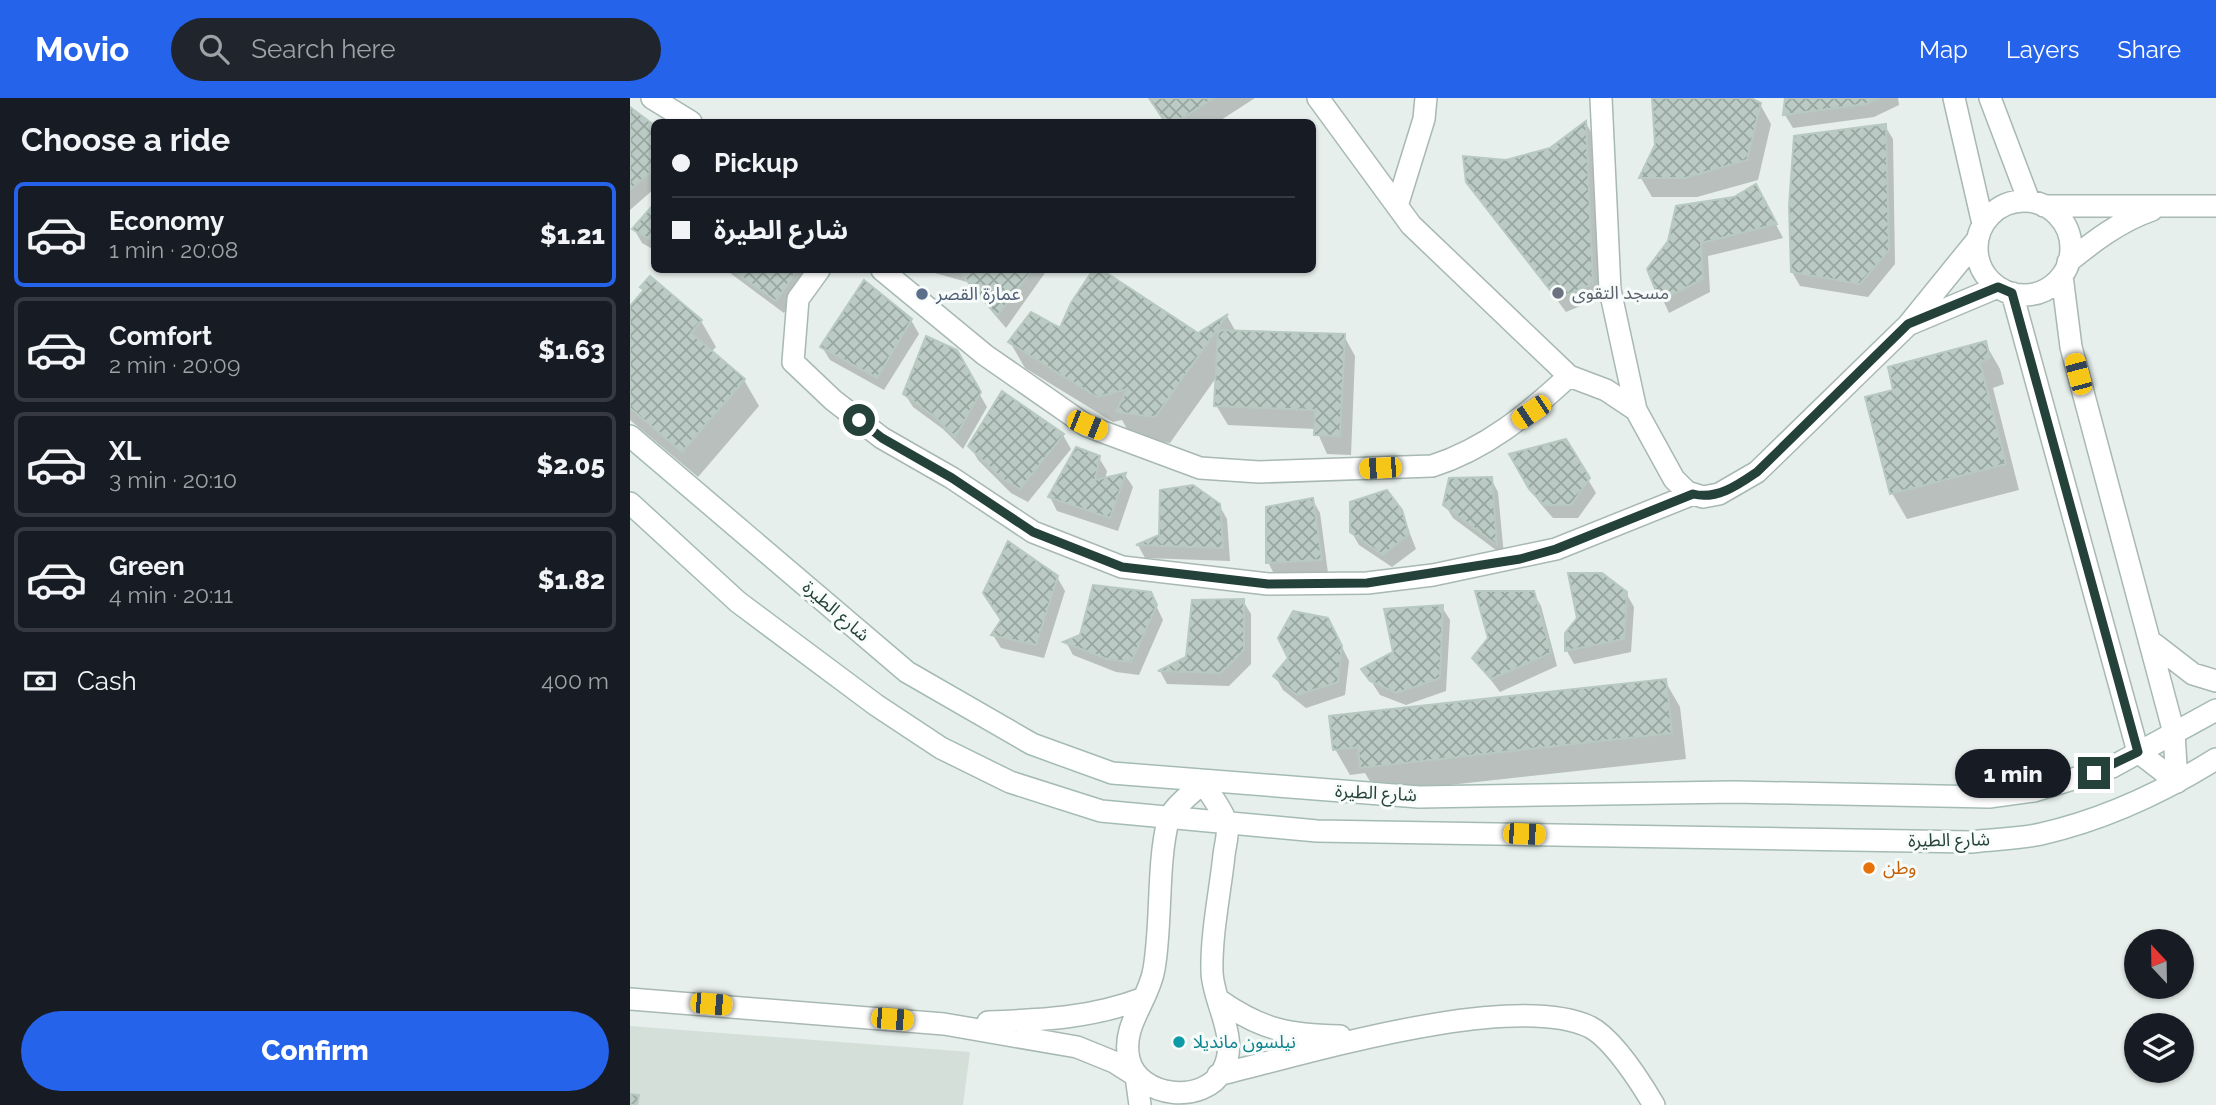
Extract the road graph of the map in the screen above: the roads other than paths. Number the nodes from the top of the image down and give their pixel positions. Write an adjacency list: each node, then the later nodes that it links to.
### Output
1 (652, 98): 7 (street)
2 (1318, 98): 10 (street)
3 (1426, 98): 10 (street)
4 (1601, 98): 19 (street)
5 (1954, 98): 12 (street)
6 (1990, 98): 8 (street)
7 (686, 119)
8 (2036, 203): 9 (street); 12 (street); 13 (street)
9 (2168, 205): 11 (street); 13 (street)
10 (1397, 206): 18 (street)
11 (2216, 206)
12 (1980, 232): 16 (street); 17 (street)
13 (2065, 269): 16 (street); 23 (street)
14 (817, 273): 21 (street)
15 (886, 273): 18 (street)
16 (2005, 290): 17 (street); 27 (street)
17 (1908, 324): 21 (street)
18 (1569, 376): 19 (street)
19 (1636, 410): 21 (street)
20 (630, 436): 29 (street, شارع الطيرة)
21 (1693, 494)
22 (630, 503): 31 (street, شارع الطيرة)
23 (2149, 640): 24 (street); 26 (street)
24 (2216, 681)
25 (2216, 710): 26 (street, شارع الطيرة)
26 (2174, 733): 27 (street, شارع الطيرة); 30 (street)
27 (2138, 752): 29 (street, شارع الطيرة); 30 (street)
28 (2216, 759): 30 (street, شارع الطيرة)
29 (1203, 782): 31 (street); 32 (street)
30 (2177, 782): 32 (street, شارع الطيرة)
31 (1168, 818): 32 (street, شارع الطيرة); 33 (street)
32 (1227, 825): 35 (street)
33 (1144, 998): 36 (street); 38 (street)
34 (630, 999): 36 (street)
35 (1219, 1000): 37 (street); 39 (street)
36 (944, 1024): 38 (street)
37 (1367, 1037): 39 (street); 41 (street)
38 (1136, 1076): 39 (street); 40 (street)
39 (1208, 1088)
40 (1140, 1105)
41 (1654, 1105)

